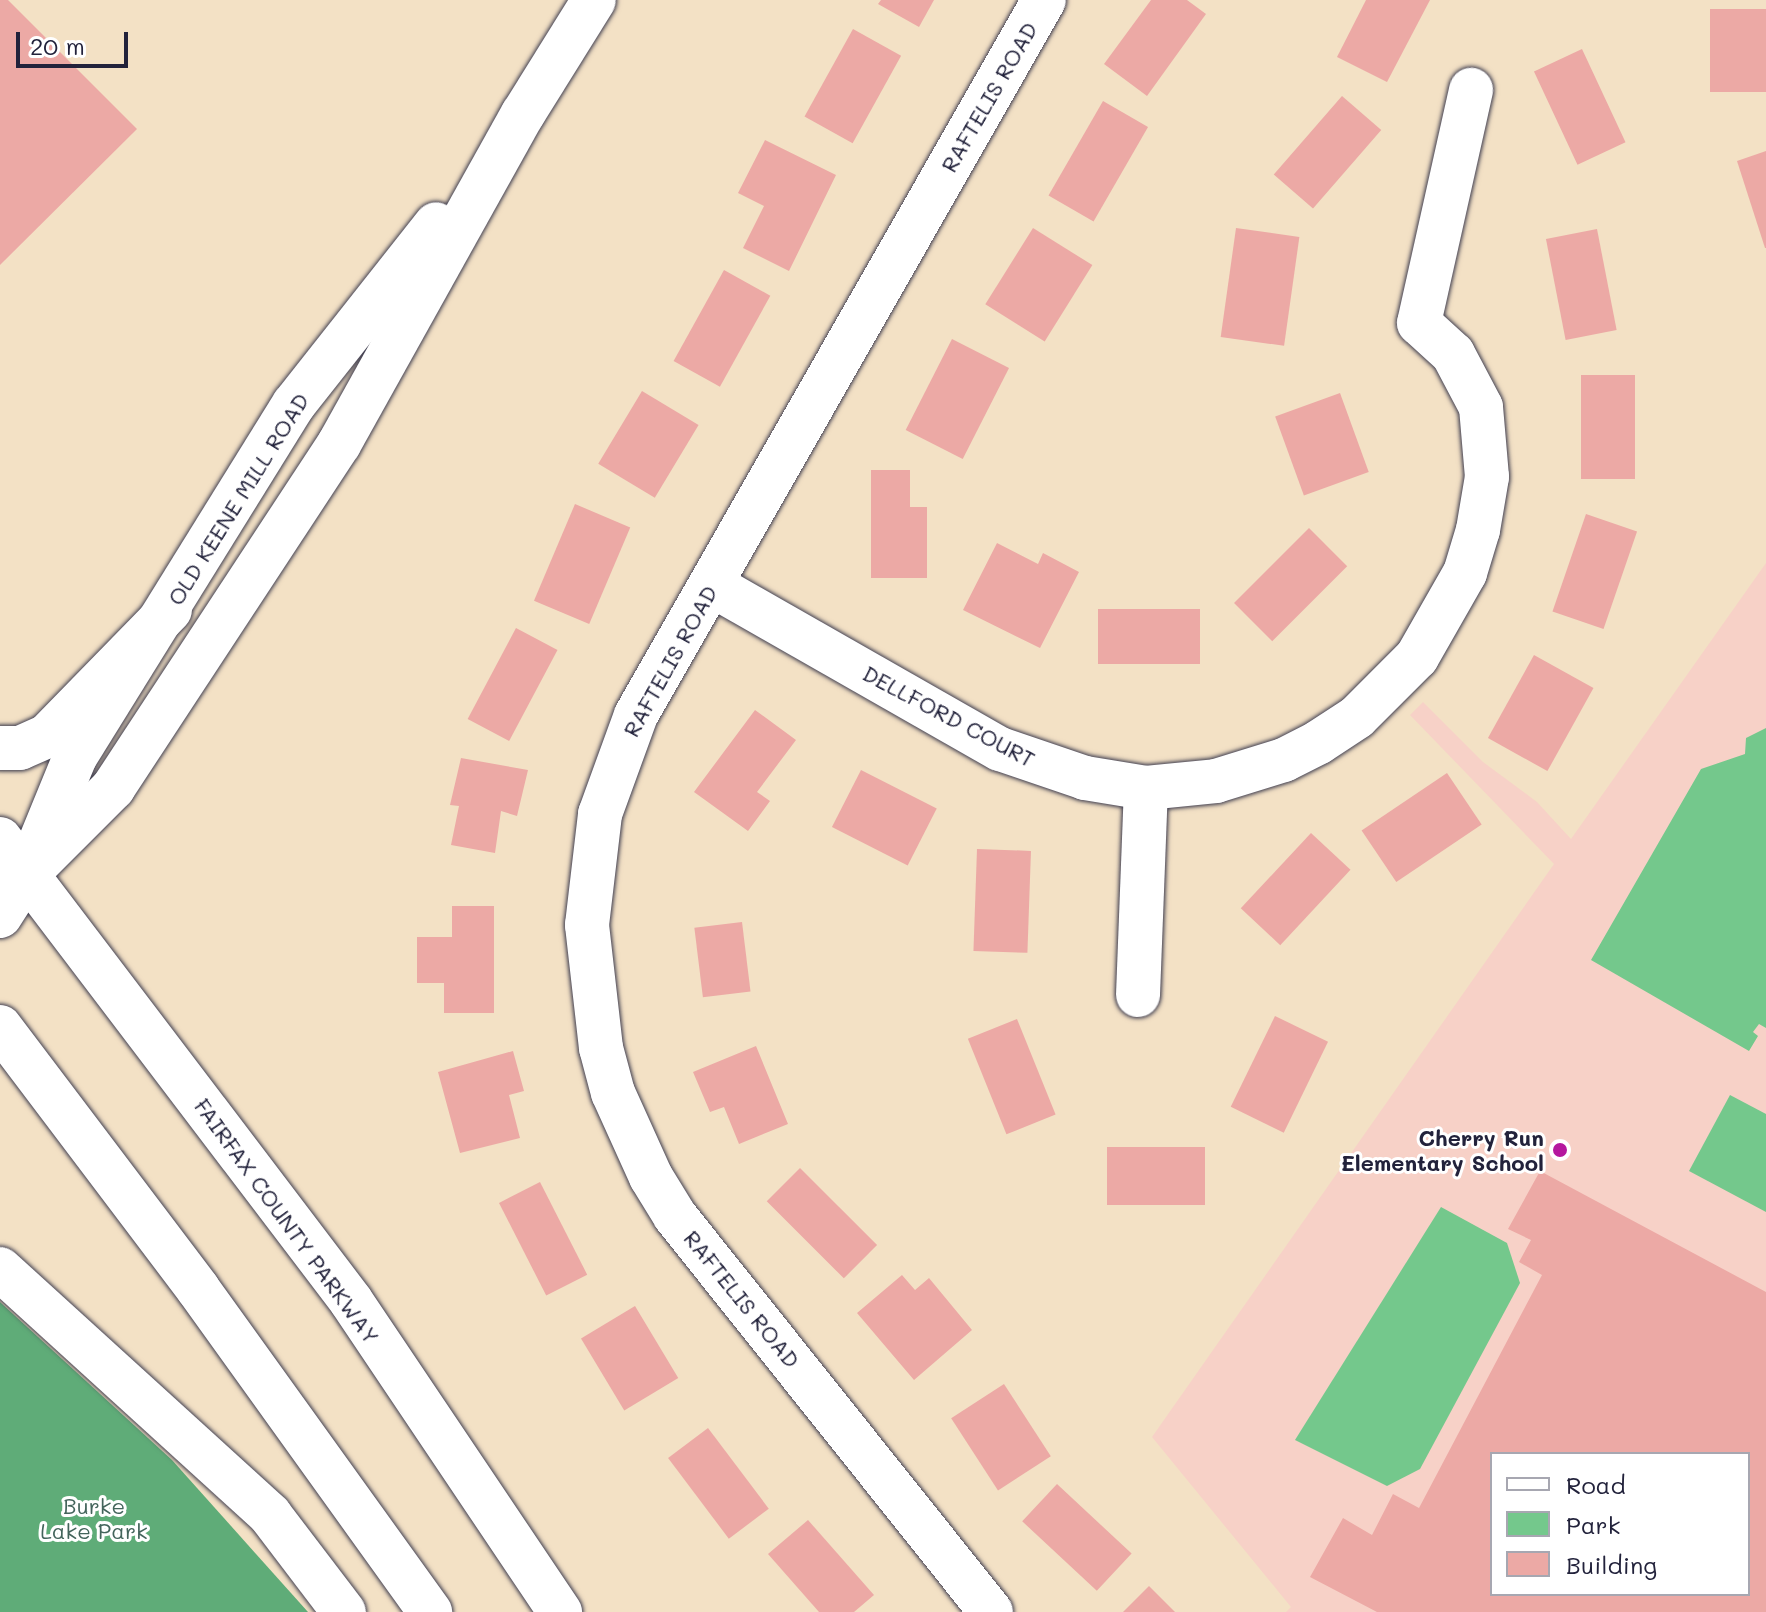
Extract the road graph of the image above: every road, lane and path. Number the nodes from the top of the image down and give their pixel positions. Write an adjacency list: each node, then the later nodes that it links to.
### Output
1 (594, 0): 4 (main road, OLD KEENE MILL ROAD)
2 (1044, 0): 5 (main road, RAFTELIS ROAD)
3 (1471, 90): 8 (main road, DELLFORD COURT)
4 (523, 114): 6 (main road, OLD KEENE MILL ROAD); 10 (main road, OLD KEENE MILL ROAD)
5 (712, 585): 8 (main road, DELLFORD COURT); 18 (main road, RAFTELIS ROAD)
6 (170, 610): 7 (main road); 10 (main road, OLD KEENE MILL ROAD)
7 (0, 748)
8 (1146, 788): 12 (main road)
9 (0, 839): 10 (main road, FAIRFAX COUNTY PARKWAY)
10 (27, 874): 11 (main road, OLD KEENE MILL ROAD); 17 (main road, FAIRFAX COUNTY PARKWAY)
11 (0, 916)
12 (1138, 995)
13 (0, 1027): 16 (main road)
14 (0, 1269): 15 (main road)
15 (344, 1612)
16 (430, 1612)
17 (560, 1612)
18 (991, 1612)

